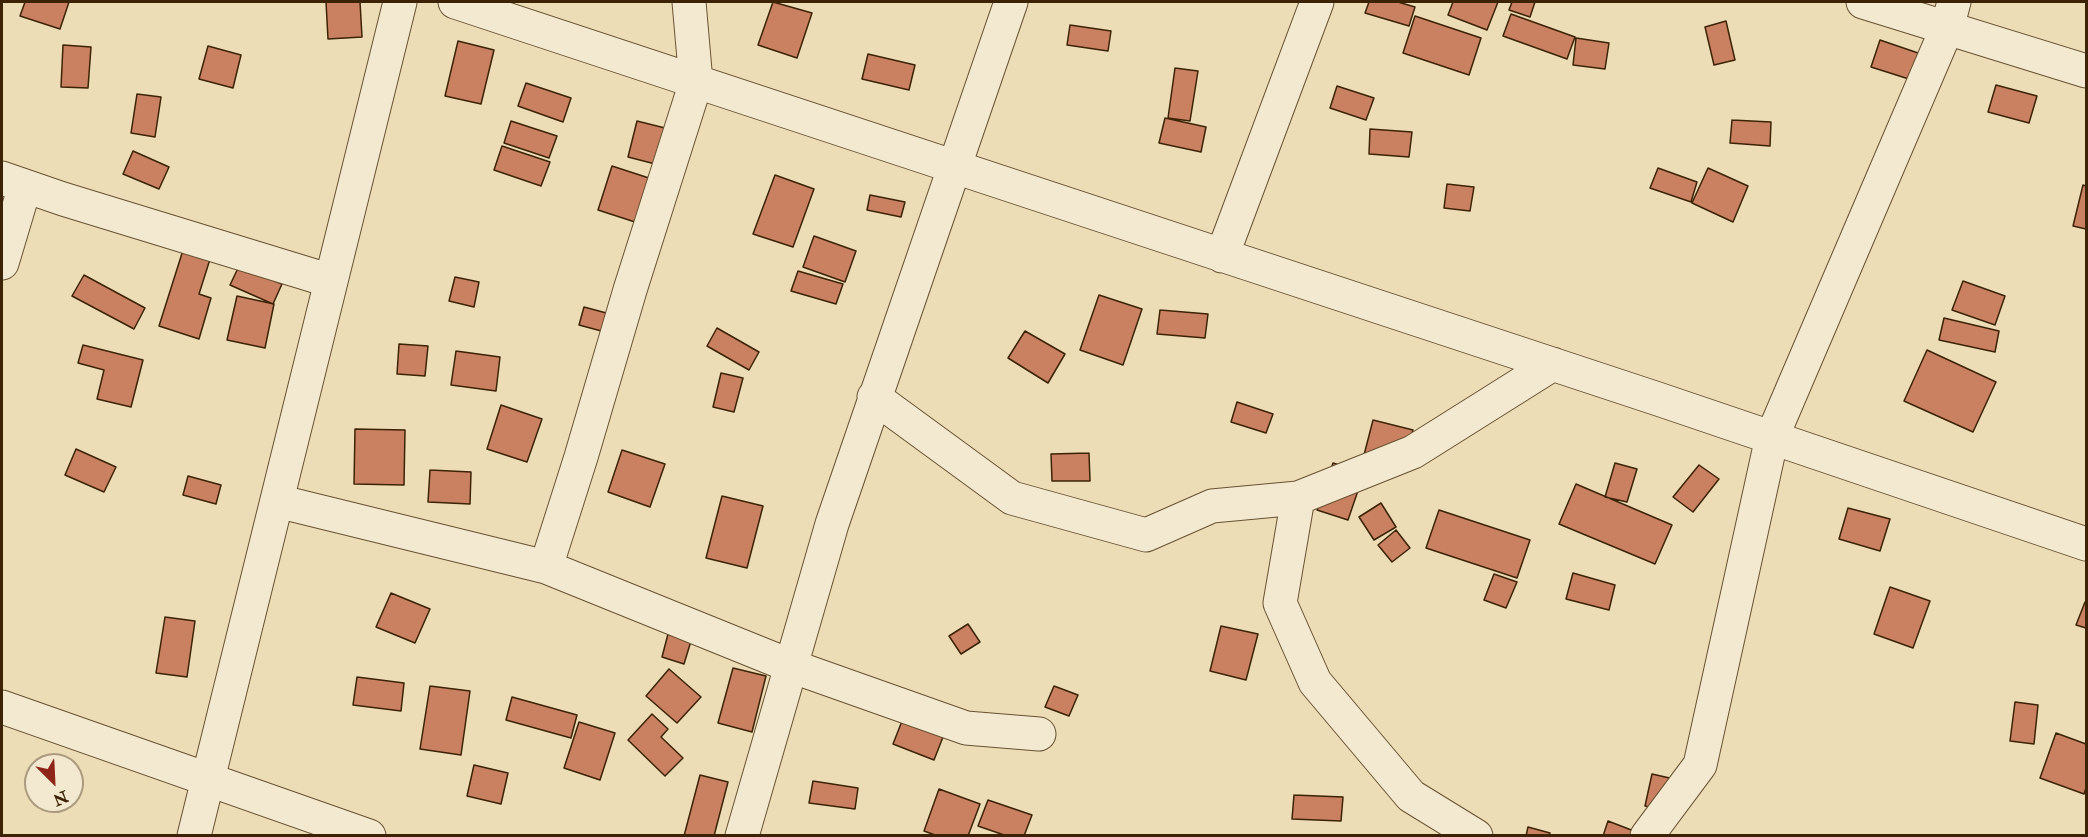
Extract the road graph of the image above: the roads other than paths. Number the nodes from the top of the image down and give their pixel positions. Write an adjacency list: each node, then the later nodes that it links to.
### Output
1 (400, 2): 14 (street)
2 (455, 2): 9 (street)
3 (689, 2): 9 (street)
4 (1011, 2): 10 (street)
5 (1317, 2): 12 (street)
6 (1863, 2): 7 (street)
7 (1951, 15): 8 (street); 17 (street)
8 (2086, 71)
9 (696, 82): 10 (street); 21 (street)
10 (953, 167): 12 (street); 16 (street)
11 (13, 182): 13 (street); 14 (street)
12 (1222, 256): 15 (street)
13 (2, 264)
14 (331, 281): 19 (street)
15 (1553, 364): 17 (street); 18 (street)
16 (874, 397): 18 (street); 22 (street)
17 (1772, 437): 20 (street); 30 (street)
18 (1298, 498): 29 (street)
19 (277, 501): 21 (street); 25 (street)
20 (2086, 544)
21 (546, 567): 22 (street)
22 (790, 666): 24 (street); 28 (street)
23 (2, 707): 25 (street)
24 (1039, 734)
25 (208, 779): 26 (street); 27 (street)
26 (194, 836)
27 (369, 836)
28 (742, 836)
29 (1476, 836)
30 (1647, 836)

